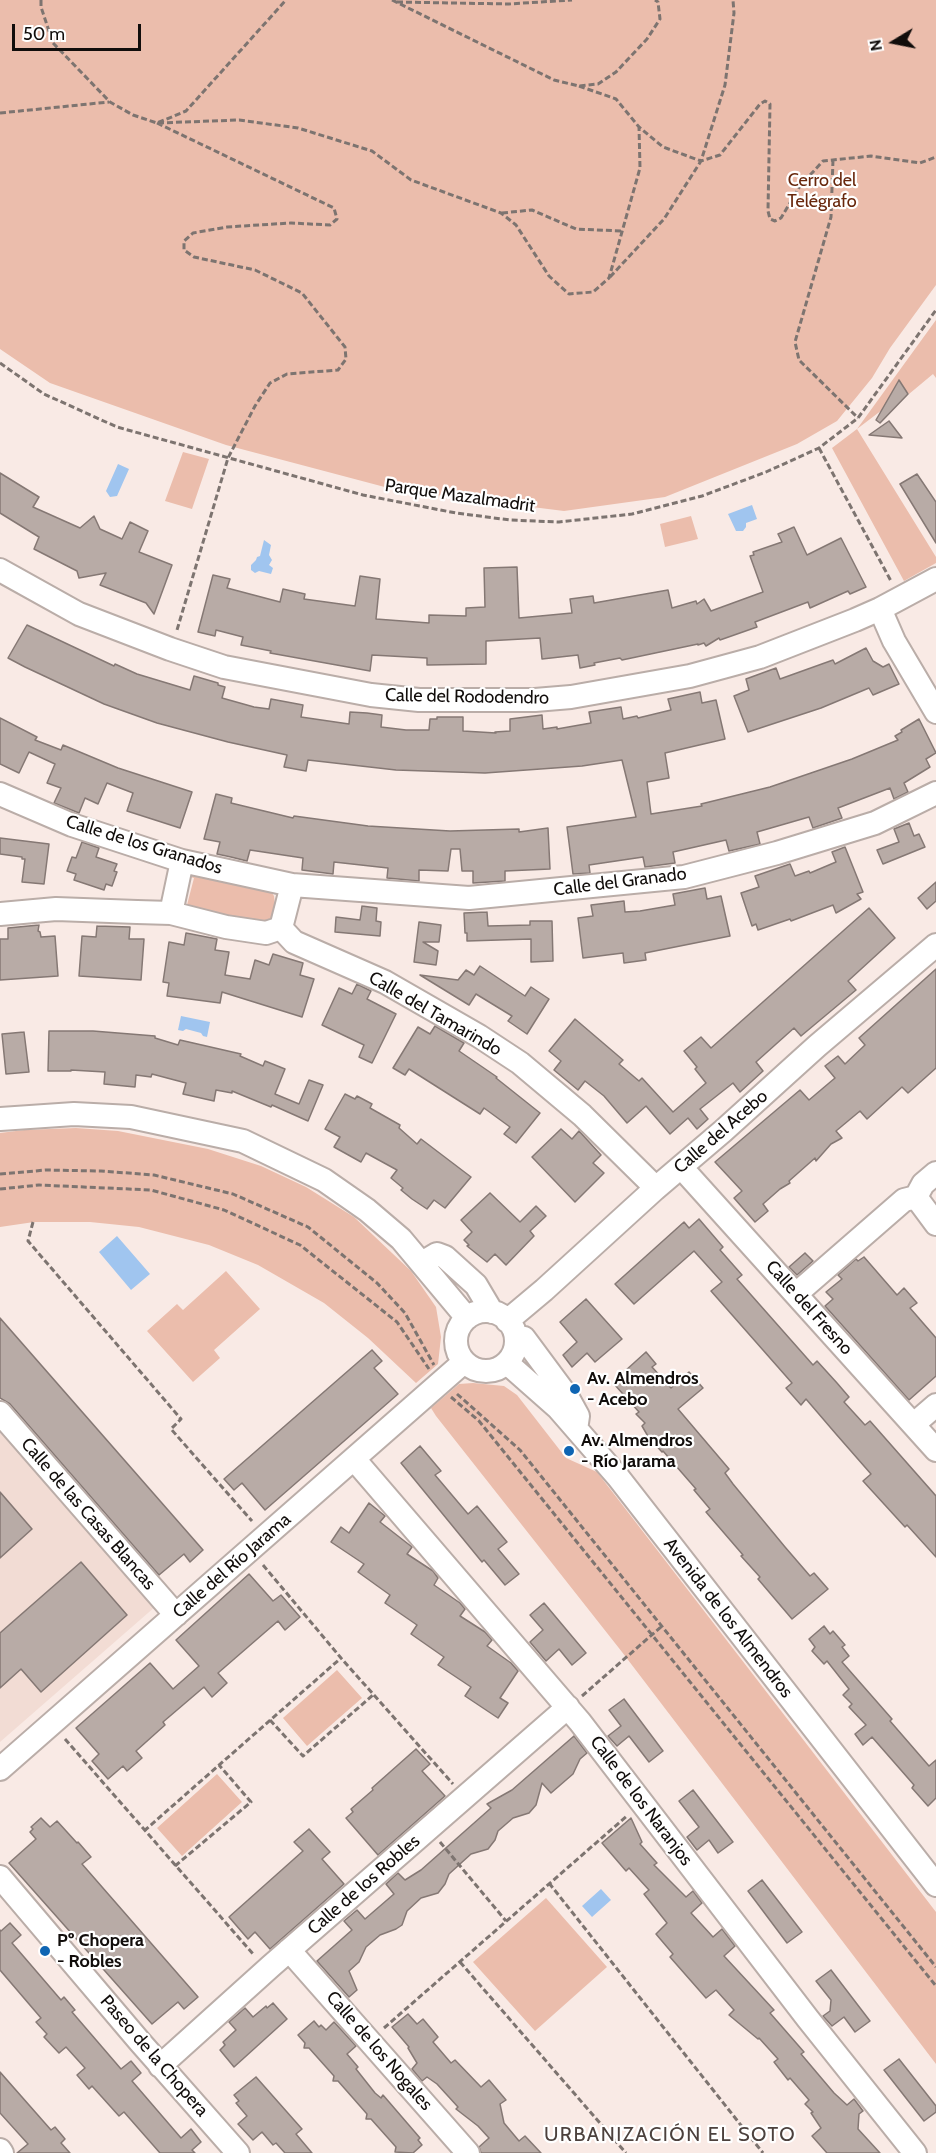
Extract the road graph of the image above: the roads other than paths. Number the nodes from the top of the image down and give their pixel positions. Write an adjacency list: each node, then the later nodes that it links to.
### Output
1 (0, 570): 3 (street, Calle del Rododendro)
2 (936, 579): 3 (street, Calle del Rododendro)
3 (880, 609): 4 (street)
4 (936, 712)
5 (936, 793): 8 (street, Calle del Granado)
6 (0, 794): 7 (street, Calle de los Granados)
7 (182, 861): 8 (street, Calle de los Granados); 9 (street)
8 (292, 885): 11 (street)
9 (171, 913): 10 (street); 11 (street)
10 (0, 914)
11 (280, 928): 16 (street, Calle del Tamarindo)
12 (936, 945): 14 (street, Calle del Acebo)
13 (0, 1119): 19 (street)
14 (681, 1167): 16 (street, Calle del Acebo); 20 (street, Calle del Fresno)
15 (936, 1173): 17 (street)
16 (656, 1188): 22 (street, Calle del Acebo)
17 (916, 1197): 18 (street); 20 (street)
18 (936, 1224)
19 (422, 1263): 21 (street); 22 (street)
20 (796, 1294): 27 (street, Calle del Fresno)
21 (467, 1318): 22 (street); 23 (street)
22 (505, 1323): 24 (street); 28 (street)
23 (464, 1362): 24 (street); 30 (street, Calle del Río Jarama)
24 (507, 1363): 28 (street, Avenida de los Almendros)
25 (936, 1405): 27 (street)
26 (0, 1413): 31 (street, Calle de las Casas Blancas)
27 (914, 1424): 29 (street, Calle del Fresno)
28 (576, 1428): 35 (street, Avenida de los Almendros)
29 (936, 1450)
30 (354, 1459): 31 (street, Calle del Río Jarama); 32 (street, Calle de los Naranjos)
31 (176, 1615): 33 (street, Calle del Río Jarama)
32 (572, 1704): 36 (street, Calle de los Robles); 40 (street, Calle de los Naranjos)
33 (0, 1769)
34 (0, 1877): 37 (street, Paseo de la Chopera)
35 (936, 1885)
36 (290, 1950): 37 (street, Calle de los Robles); 39 (street, Calle de los Nogales)
37 (160, 2066): 38 (street, Paseo de la Chopera)
38 (238, 2153)
39 (468, 2153)
40 (915, 2153)

